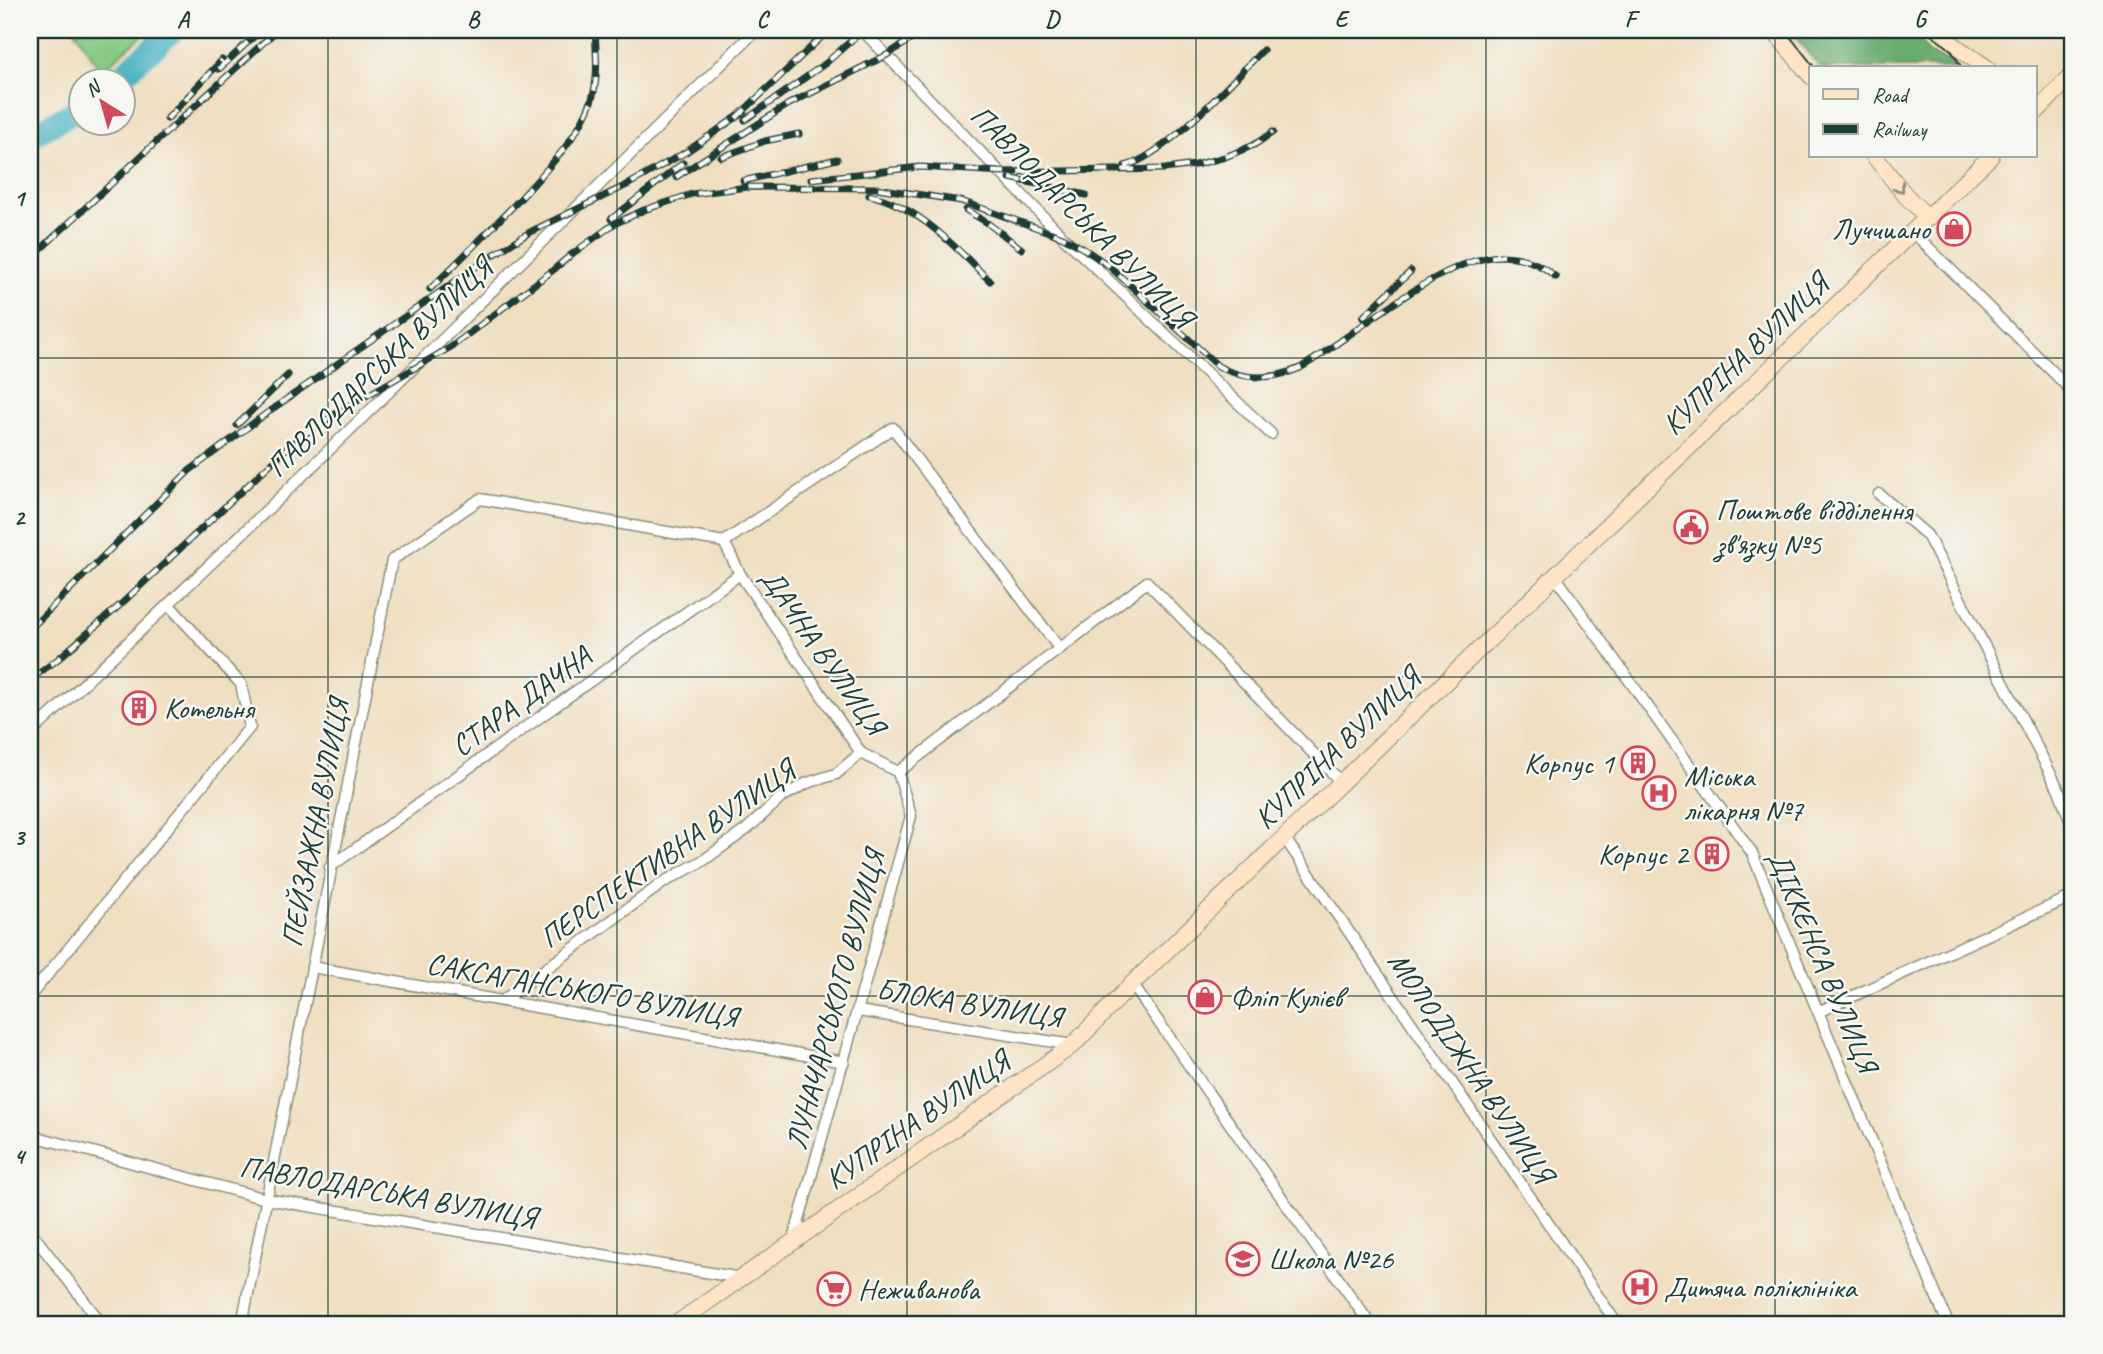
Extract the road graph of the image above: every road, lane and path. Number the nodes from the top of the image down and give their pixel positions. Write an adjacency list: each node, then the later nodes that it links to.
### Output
1 (756, 30): 19 (street, ПАВЛОДАРСЬКА ВУЛИЦЯ)
2 (862, 30): 14 (street, ПАВЛОДАРСЬКА ВУЛИЦЯ)
3 (1773, 30): 6 (main road)
4 (1933, 30): 5 (main road)
5 (1984, 66)
6 (1809, 74)
7 (2073, 74): 8 (main road)
8 (2037, 107)
9 (1876, 158): 11 (main road, one-way to 11)
10 (1989, 158): 11 (main road, КУПРІНА ВУЛИЦЯ)
11 (1928, 218): 12 (main road, КУПРІНА ВУЛИЦЯ)
12 (1913, 232): 13 (street); 18 (main road, КУПРІНА ВУЛИЦЯ)
13 (2073, 393)
14 (1271, 434)
15 (1879, 494): 25 (street)
16 (724, 542): 17 (street, ДАЧНА ВУЛИЦЯ); 20 (street); 27 (street, ПЕЙЗАЖНА ВУЛИЦЯ)
17 (740, 575): 22 (street, ДАЧНА ВУЛИЦЯ); 27 (street, СТАРА ДАЧНА)
18 (1555, 576): 24 (main road, КУПРІНА ВУЛИЦЯ); 34 (street, ДІККЕНСА ВУЛИЦЯ)
19 (169, 605): 21 (street, ПАВЛОДАРСЬКА ВУЛИЦЯ); 31 (street)
20 (1059, 648): 23 (street); 24 (street)
21 (30, 734)
22 (861, 753): 23 (street, ДАЧНА ВУЛИЦЯ); 32 (street, ПЕРСПЕКТИВНА ВУЛИЦЯ)
23 (898, 772): 33 (street, ЛУНАЧАРСЬКОГО ВУЛИЦЯ)
24 (1341, 782): 26 (main road, КУПРІНА ВУЛИЦЯ)
25 (2073, 828)
26 (1284, 837): 30 (main road, КУПРІНА ВУЛИЦЯ); 46 (street, МОЛОДІЖНА ВУЛИЦЯ)
27 (330, 867): 29 (street, ПЕЙЗАЖНА ВУЛИЦЯ)
28 (2073, 896): 34 (street)
29 (312, 967): 32 (street, САКСАГАНСЬКОГО ВУЛИЦЯ); 38 (street, ПЕЙЗАЖНА ВУЛИЦЯ)
30 (1132, 984): 35 (main road, КУПРІНА ВУЛИЦЯ); 45 (street)
31 (30, 996)
32 (502, 1000): 36 (street, САКСАГАНСЬКОГО ВУЛИЦЯ)
33 (858, 1011): 35 (street, БЛОКА ВУЛИЦЯ); 36 (street, ЛУНАЧАРСЬКОГО ВУЛИЦЯ)
34 (1818, 1012): 47 (street, ДІККЕНСА ВУЛИЦЯ)
35 (1073, 1045): 40 (main road, КУПРІНА ВУЛИЦЯ)
36 (844, 1062): 40 (street, ЛУНАЧАРСЬКОГО ВУЛИЦЯ)
37 (30, 1135): 38 (street, ПАВЛОДАРСЬКА ВУЛИЦЯ)
38 (266, 1199): 41 (street, ПАВЛОДАРСЬКА ВУЛИЦЯ); 43 (street, ПЕЙЗАЖНА ВУЛИЦЯ)
39 (30, 1231): 42 (street)
40 (793, 1242): 41 (main road, КУПРІНА ВУЛИЦЯ)
41 (741, 1278): 44 (main road, КУПРІНА ВУЛИЦЯ)
42 (102, 1324)
43 (242, 1324)
44 (676, 1324)
45 (1370, 1324)
46 (1617, 1324)
47 (1948, 1324)

